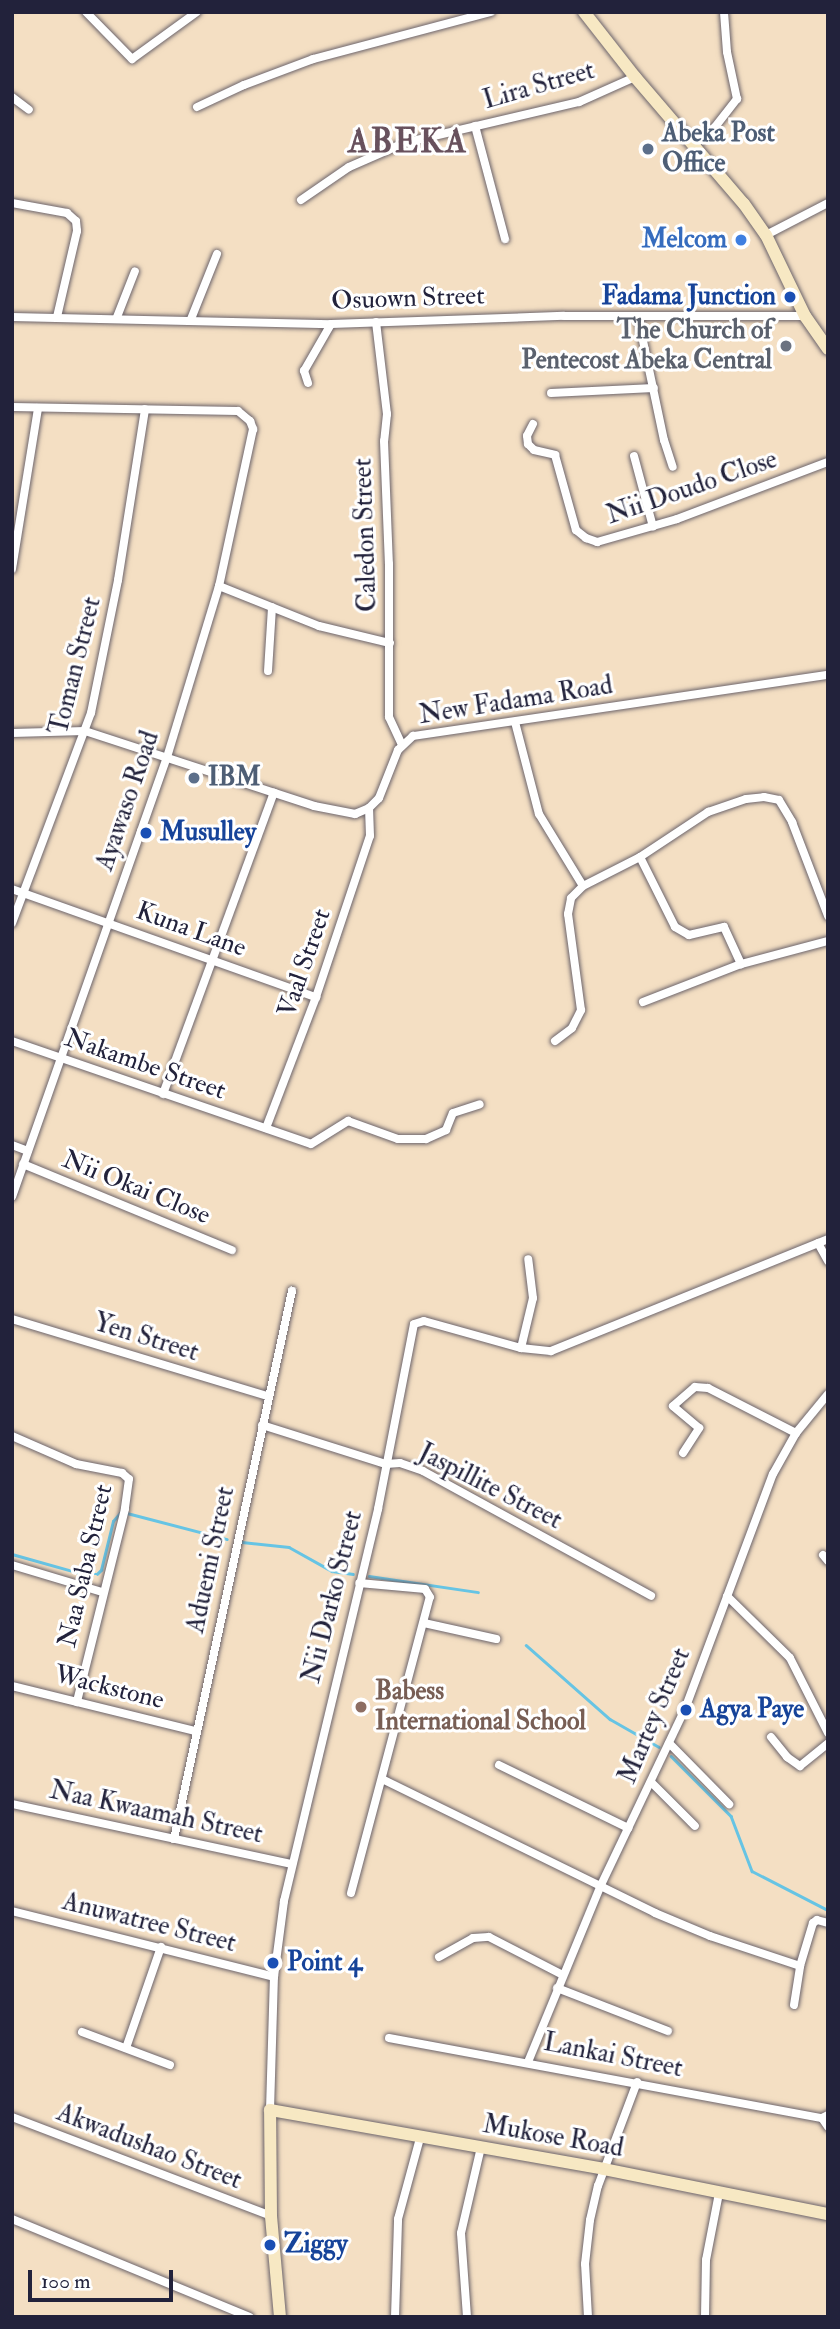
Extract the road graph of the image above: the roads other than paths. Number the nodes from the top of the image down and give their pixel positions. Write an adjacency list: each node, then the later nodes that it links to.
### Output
1 (86, 12): 2 (street)
2 (197, 12)
3 (491, 12): 8 (street)
4 (584, 12): 6 (street)
5 (724, 12): 11 (street)
6 (635, 77): 10 (street, Lira Street); 11 (street)
7 (12, 97): 9 (street)
8 (197, 107)
9 (29, 110)
10 (475, 126): 12 (street, Lira Street); 16 (street)
11 (693, 146): 15 (street)
12 (301, 200)
13 (12, 203): 21 (street)
14 (828, 203): 15 (street)
15 (766, 234): 19 (street)
16 (505, 239)
17 (217, 254): 24 (street)
18 (135, 271): 22 (street)
19 (805, 316): 23 (street, Osuown Street); 27 (street)
20 (12, 317): 21 (street, Osuown Street)
21 (57, 317): 22 (street, Osuown Street)
22 (117, 317): 24 (street, Osuown Street)
23 (638, 317): 25 (street, Osuown Street); 29 (street)
24 (191, 319): 26 (street, Osuown Street)
25 (376, 322): 26 (street, Osuown Street); 42 (street, Caledon Street)
26 (331, 324): 28 (street)
27 (827, 347)
28 (308, 383)
29 (654, 388): 30 (street); 37 (street)
30 (551, 393)
31 (12, 407): 32 (street)
32 (38, 408): 33 (street); 39 (street)
33 (145, 409): 40 (street, Ayawaso Road); 46 (street, Toman Street)
34 (533, 424): 38 (street, Nii Doudo Close)
35 (634, 456): 38 (street)
36 (828, 462): 38 (street, Nii Doudo Close)
37 (673, 467)
38 (653, 527)
39 (12, 569)
40 (219, 586): 41 (street); 49 (street, Ayawaso Road)
41 (272, 607): 42 (street); 43 (street)
42 (390, 643): 48 (street, Caledon Street)
43 (268, 671)
44 (828, 675): 45 (street, New Fadama Road)
45 (515, 722): 48 (street, New Fadama Road); 53 (street)
46 (85, 731): 47 (street); 49 (street); 55 (street, Toman Street)
47 (12, 733)
48 (402, 745): 51 (street, New Fadama Road)
49 (167, 757): 50 (street); 58 (street, Ayawaso Road)
50 (274, 793): 51 (street); 60 (street)
51 (369, 808): 62 (street, Vaal Street)
52 (640, 857): 53 (street); 56 (street); 61 (street)
53 (583, 886): 65 (street)
54 (12, 889): 55 (street, Kuna Lane)
55 (23, 893): 57 (street, Toman Street); 58 (street, Kuna Lane)
56 (828, 916)
57 (12, 923)
58 (109, 923): 60 (street, Kuna Lane); 66 (street, Ayawaso Road)
59 (828, 941): 61 (street)
60 (212, 960): 62 (street, Kuna Lane); 67 (street)
61 (741, 964): 63 (street)
62 (316, 997): 69 (street, Vaal Street)
63 (643, 1002)
64 (12, 1041): 66 (street, Nakambe Street)
65 (555, 1041)
66 (60, 1059): 67 (street, Nakambe Street); 71 (street, Ayawaso Road)
67 (163, 1094): 69 (street, Nakambe Street)
68 (480, 1104): 69 (street, Nakambe Street)
69 (265, 1128)
70 (12, 1145): 71 (street)
71 (28, 1151): 72 (street, Ayawaso Road)
72 (23, 1164): 73 (street, Ayawaso Road); 76 (street, Nii Okai Close)
73 (12, 1196)
74 (828, 1239): 75 (street, Nii Darko Street)
75 (818, 1243): 78 (street); 81 (street, Nii Darko Street)
76 (232, 1250)
77 (528, 1259): 81 (street)
78 (828, 1261)
79 (292, 1291): 83 (street, Aduemi Street)
80 (12, 1319): 83 (street, Yen Street)
81 (521, 1348): 88 (street, Nii Darko Street)
82 (828, 1394): 85 (street, Martey Street)
83 (267, 1396): 84 (street, Aduemi Street)
84 (262, 1425): 88 (street, Jaspillite Street); 98 (street, Aduemi Street)
85 (796, 1433): 87 (street); 93 (street, Martey Street)
86 (12, 1436): 91 (street, Naa Saba Street)
87 (683, 1453)
88 (386, 1464): 90 (street, Nii Darko Street); 92 (street, Jaspillite Street)
89 (12, 1565): 91 (street)
90 (360, 1581): 94 (street); 111 (street, Nii Darko Street)
91 (102, 1592): 97 (street, Naa Saba Street)
92 (651, 1596)
93 (727, 1596): 99 (street); 101 (street, Martey Street)
94 (424, 1623): 95 (street); 104 (street)
95 (496, 1639)
96 (12, 1686): 97 (street, Wackstone)
97 (77, 1702): 98 (street, Wackstone)
98 (195, 1731): 110 (street, Aduemi Street)
99 (828, 1733)
100 (771, 1737): 102 (street)
101 (669, 1743): 105 (street, Martey Street); 107 (street)
102 (828, 1743)
103 (499, 1765): 109 (street)
104 (382, 1779): 112 (street); 113 (street)
105 (651, 1782): 108 (street); 109 (street, Martey Street)
106 (12, 1804): 110 (street, Naa Kwaamah Street)
107 (729, 1804)
108 (695, 1826)
109 (628, 1828): 112 (street, Martey Street)
110 (174, 1839): 111 (street, Naa Kwaamah Street)
111 (292, 1864): 120 (street, Nii Darko Street)
112 (601, 1885): 118 (street); 119 (street, Martey Street)
113 (351, 1893)
114 (12, 1911): 116 (street, Anuwatree Street)
115 (828, 1923): 118 (street)
116 (161, 1947): 120 (street, Anuwatree Street); 126 (street)
117 (439, 1957): 119 (street)
118 (800, 1966): 122 (street)
119 (563, 1975): 121 (street, Martey Street)
120 (274, 1977): 130 (street, Nii Darko Street)
121 (557, 1988): 123 (street); 127 (street, Martey Street)
122 (794, 2005)
123 (668, 2031)
124 (82, 2032): 126 (street)
125 (389, 2039): 127 (street, Lankai Street)
126 (127, 2048): 128 (street)
127 (528, 2062): 129 (street, Lankai Street)
128 (170, 2065)
129 (637, 2082): 132 (street, Lankai Street); 136 (street)
130 (270, 2110): 134 (street, Mukose Road); 139 (street, Nii Darko Street)
131 (12, 2117): 139 (street, Akwadushao Street)
132 (825, 2117): 133 (street)
133 (828, 2127)
134 (420, 2138): 135 (street, Mukose Road); 143 (street)
135 (481, 2147): 136 (street, Mukose Road); 144 (street)
136 (604, 2169): 137 (street, Mukose Road); 145 (street)
137 (719, 2193): 138 (street, Mukose Road); 146 (street)
138 (828, 2214)
139 (271, 2216): 142 (street, Nii Darko Street)
140 (12, 2219): 141 (street)
141 (250, 2317)
142 (280, 2317)
143 (395, 2317)
144 (467, 2317)
145 (588, 2317)
146 (705, 2317)

